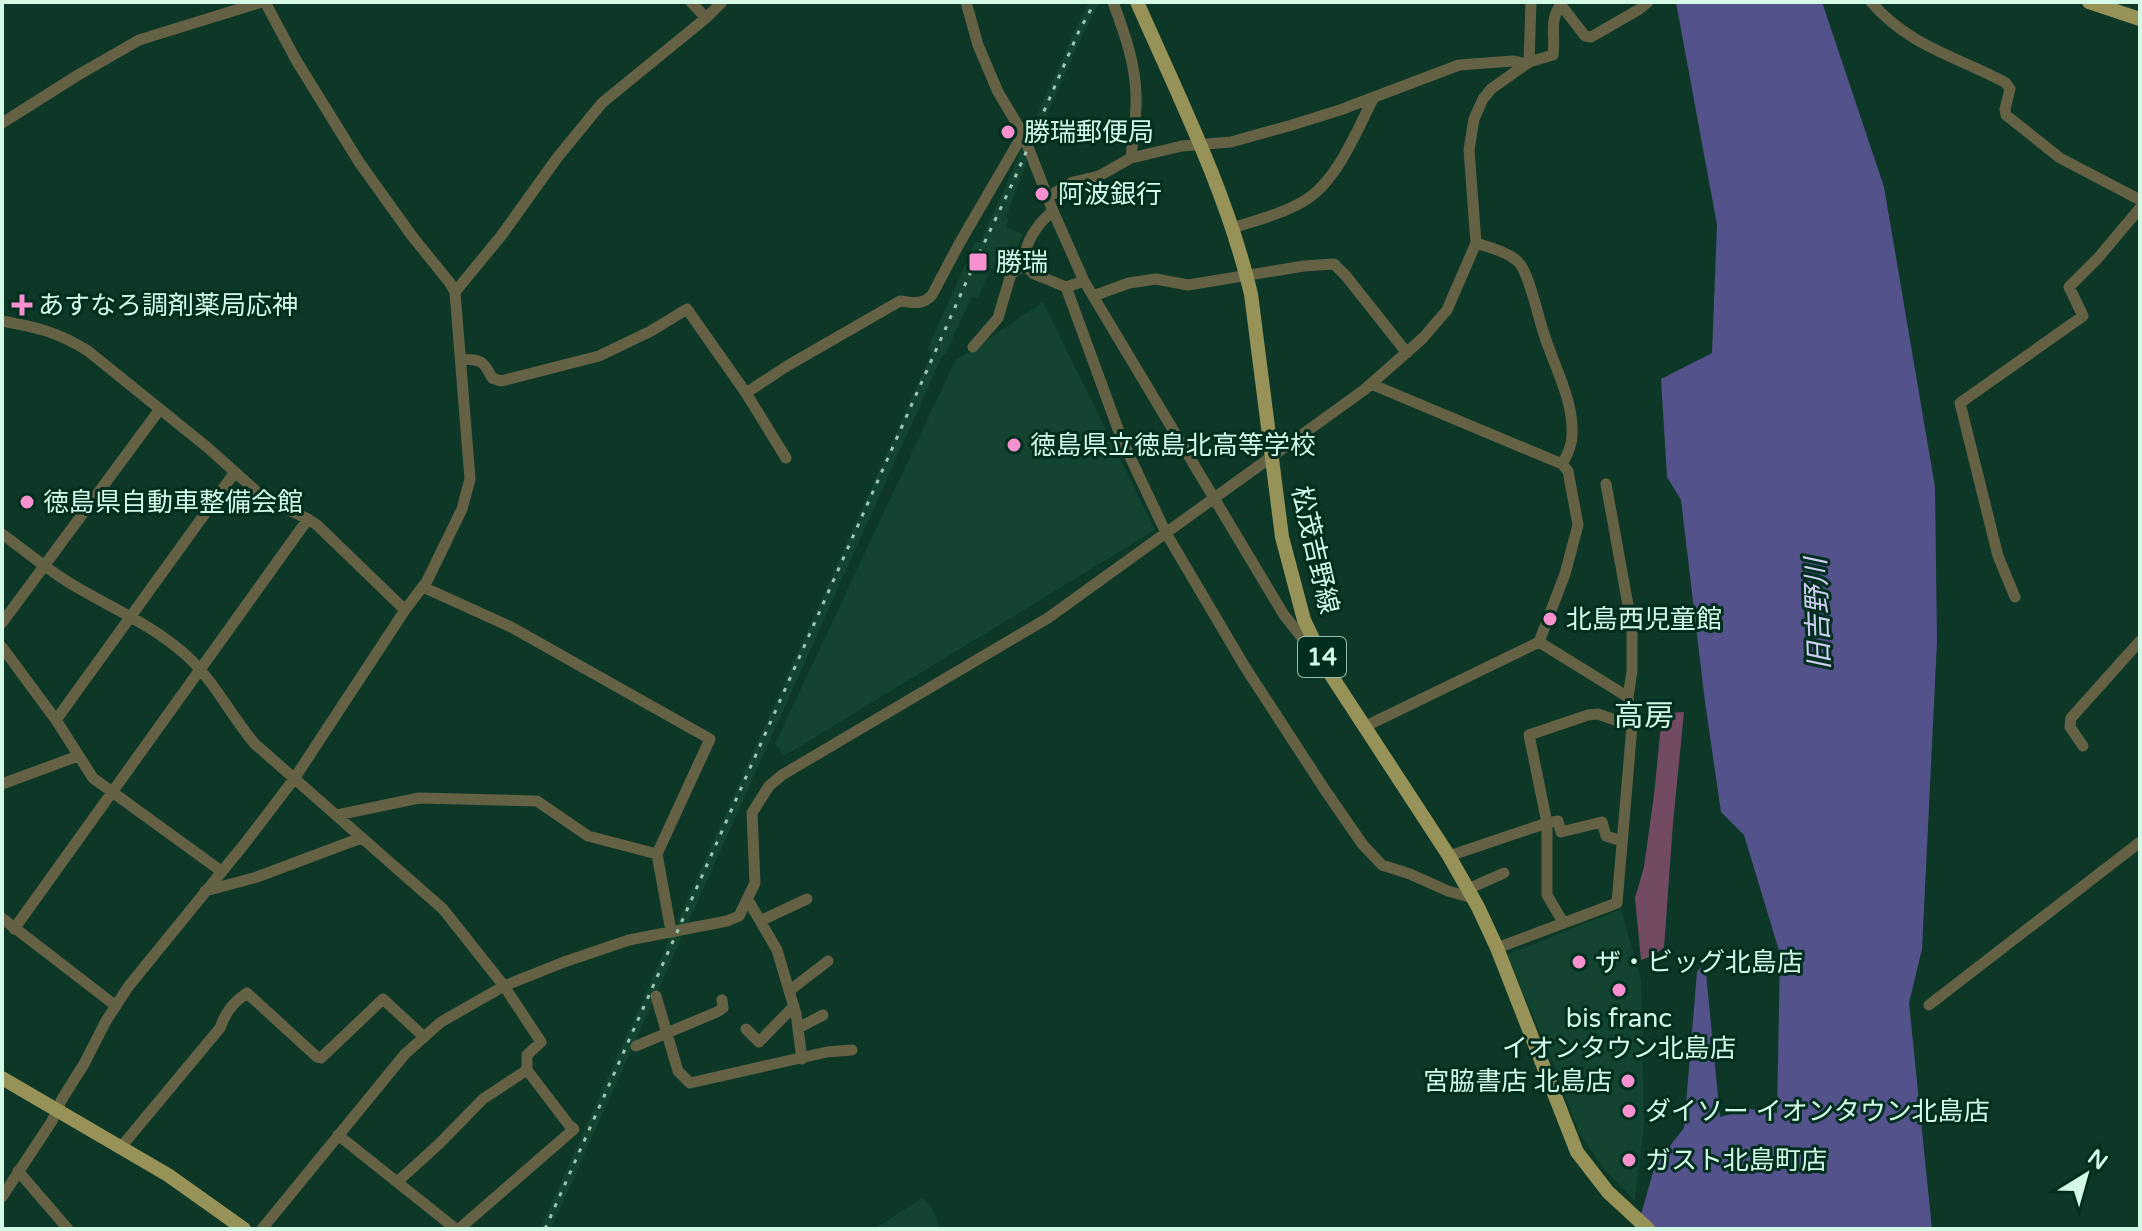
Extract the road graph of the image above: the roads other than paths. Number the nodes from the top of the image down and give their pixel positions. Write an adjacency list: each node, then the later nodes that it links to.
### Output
1 (263, 2): 16 (street); 30 (street)
2 (691, 2): 12 (street)
3 (722, 2): 12 (street)
4 (966, 2): 17 (street)
5 (1113, 2): 19 (street)
6 (1137, 2): 18 (main road, 松茂吉野線 / 14)
7 (1531, 2): 14 (street)
8 (1648, 2): 10 (street)
9 (1871, 2): 21 (street)
10 (1562, 3): 14 (street)
11 (2096, 3): 13 (main road)
12 (706, 18): 30 (street)
13 (2140, 19)
14 (1528, 63): 15 (street); 25 (street)
15 (1374, 97): 18 (street); 24 (street)
16 (2, 123)
17 (1023, 134): 20 (street); 37 (street)
18 (1199, 144): 19 (street); 24 (main road, 松茂吉野線 / 14)
19 (1131, 158): 20 (street)
20 (1048, 197): 23 (street)
21 (2140, 200)
22 (2140, 208): 50 (street)
23 (1053, 211): 26 (street); 28 (street)
24 (1233, 228): 27 (main road, 松茂吉野線 / 14)
25 (1476, 243): 34 (street); 41 (street)
26 (1025, 265): 29 (street); 33 (street)
27 (1246, 275): 31 (street); 34 (street); 40 (main road, 松茂吉野線 / 14)
28 (1084, 281): 29 (street); 31 (street)
29 (1066, 287): 46 (street)
30 (455, 292): 35 (street)
31 (1093, 296): 44 (street)
32 (2, 321): 38 (street)
33 (973, 347)
34 (1407, 353): 36 (street)
35 (461, 359): 37 (street); 49 (street)
36 (1371, 384): 40 (street); 41 (street)
37 (746, 393): 39 (street)
38 (160, 409): 42 (street); 48 (street)
39 (786, 458)
40 (1272, 458): 44 (street); 58 (main road, 松茂吉野線 / 14)
41 (1562, 464): 55 (street)
42 (235, 472): 45 (street); 52 (street)
43 (1606, 484): 59 (street)
44 (1213, 499): 46 (street); 58 (street)
45 (308, 519): 51 (street); 57 (street)
46 (1166, 533): 78 (street); 80 (street)
47 (2, 534): 48 (street)
48 (45, 565): 52 (street); 53 (street)
49 (425, 584): 51 (street); 73 (street)
50 (2015, 597)
51 (405, 610): 65 (street)
52 (132, 616): 57 (street); 60 (street)
53 (2, 623)
54 (2140, 641): 63 (street)
55 (1539, 642): 59 (street); 62 (street)
56 (2, 647): 60 (street)
57 (201, 670): 65 (street); 67 (street)
58 (1329, 672): 62 (main road, 松茂吉野線 / 14)
59 (1628, 697): 61 (street)
60 (56, 720): 64 (street)
61 (1632, 726): 69 (street); 71 (street)
62 (1364, 727): 74 (main road, 松茂吉野線 / 14)
63 (2083, 746)
64 (78, 756): 66 (street); 67 (street)
65 (294, 779): 68 (street); 75 (street)
66 (2, 784)
67 (113, 792): 75 (street); 84 (street)
68 (337, 815): 70 (street); 73 (street)
69 (1547, 823): 71 (street); 74 (street); 83 (street)
70 (361, 838): 77 (street); 88 (street)
71 (1622, 841): 83 (street)
72 (2140, 842): 92 (street)
73 (657, 854): 85 (street)
74 (1449, 856): 78 (main road, 松茂吉野線 / 14)
75 (221, 871): 77 (street)
76 (1504, 873): 78 (street)
77 (205, 891): 93 (street)
78 (1471, 894): 86 (main road, 松茂吉野線 / 14)
79 (807, 899): 82 (street)
80 (748, 900): 82 (street); 85 (street)
81 (2, 918): 84 (street)
82 (760, 921): 89 (street)
83 (1563, 922): 86 (street)
84 (14, 929): 93 (street)
85 (671, 931): 88 (street)
86 (1497, 948): 111 (main road, 松茂吉野線 / 14)
87 (828, 961): 89 (street)
88 (504, 986): 99 (street); 103 (street)
89 (789, 991): 94 (street)
90 (656, 996): 98 (street)
91 (722, 1000): 98 (street)
92 (1929, 1005)
93 (116, 1006): 105 (street)
94 (794, 1006): 96 (street); 97 (street)
95 (823, 1015): 96 (street)
96 (798, 1028): 102 (street)
97 (746, 1029)
98 (667, 1033): 100 (street); 102 (street)
99 (423, 1036): 106 (street); 107 (street)
100 (636, 1046)
101 (852, 1050): 102 (street)
102 (802, 1059)
103 (527, 1070): 109 (street); 115 (street)
104 (2, 1078): 105 (main road)
105 (57, 1110): 107 (main road); 108 (street)
106 (338, 1135): 109 (street); 114 (street)
107 (121, 1147): 113 (main road)
108 (18, 1171): 110 (street); 112 (street)
109 (397, 1182): 115 (street)
110 (2, 1197)
111 (1646, 1227)
112 (68, 1229)
113 (244, 1229)
114 (262, 1229)
115 (458, 1229)

